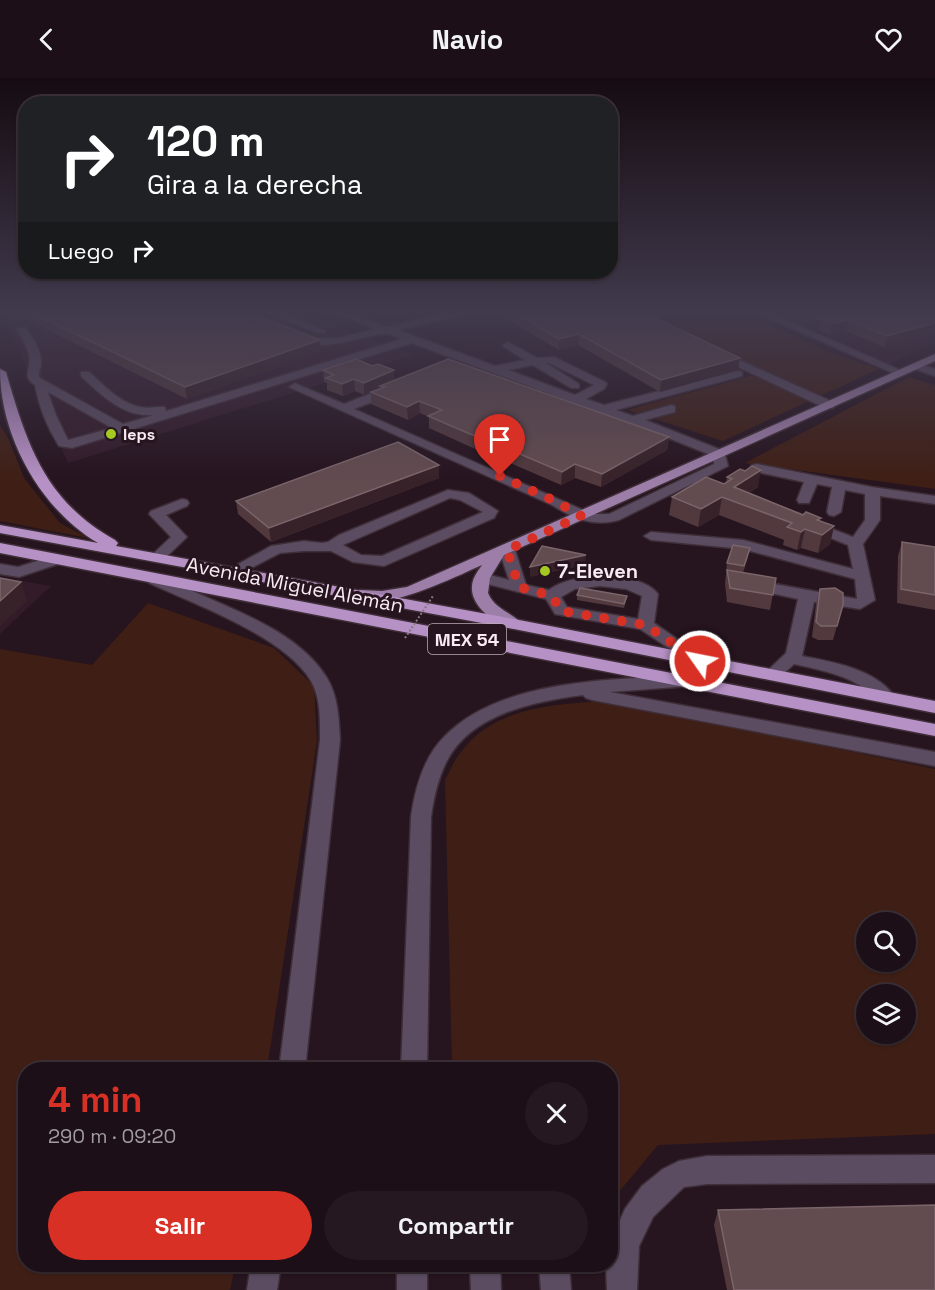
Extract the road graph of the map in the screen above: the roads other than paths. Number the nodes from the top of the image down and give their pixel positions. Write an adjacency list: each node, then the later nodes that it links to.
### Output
1 (35, 369): 14 (street)
2 (300, 369): 12 (street)
3 (318, 369): 25 (street)
4 (496, 369): 18 (street)
5 (545, 369): 16 (street)
6 (572, 369): 18 (street)
7 (752, 369): 19 (street)
8 (891, 369): 11 (street)
9 (911, 369): 11 (main road)
10 (0, 372): 26 (highway)
11 (901, 373): 19 (main road)
12 (85, 374)
13 (738, 374): 22 (street)
14 (41, 384): 25 (street); 25 (street)
15 (405, 384): 20 (street)
16 (575, 386)
17 (295, 387): 20 (street)
18 (576, 399): 22 (street)
19 (829, 405): 27 (main road)
20 (345, 408): 40 (street)
21 (671, 408): 24 (street)
22 (605, 409): 24 (street)
23 (0, 416): 26 (highway)
24 (633, 420): 27 (street)
25 (123, 429)
26 (16, 430): 48 (highway)
27 (719, 454): 29 (main road); 30 (street)
28 (757, 468): 31 (street)
29 (679, 472): 30 (street); 40 (main road)
30 (696, 479): 33 (street); 40 (street)
31 (812, 480): 32 (street); 35 (street)
32 (839, 485): 34 (street); 39 (street)
33 (717, 488)
34 (873, 496): 36 (street); 38 (street); 44 (street)
35 (804, 500)
36 (935, 500)
37 (182, 503): 49 (street)
38 (935, 510)
39 (834, 512)
40 (581, 516): 47 (main road)
41 (794, 518): 44 (street)
42 (0, 529): 48 (highway, Avenida Miguel Alemán / MEX 54)
43 (651, 536): 53 (street)
44 (855, 543): 53 (street)
45 (333, 546): 45 (street); 52 (street)
46 (0, 548): 50 (highway, Avenida Miguel Alemán / MEX 54)
47 (502, 552): 54 (main road); 57 (street); 58 (main road)
48 (136, 554): 49 (highway, Avenida Miguel Alemán / MEX 54)
49 (158, 558): 52 (highway, Avenida Miguel Alemán / MEX 54)
50 (56, 560): 51 (street); 55 (highway, Avenida Miguel Alemán / MEX 54)
51 (0, 569)
52 (232, 572): 58 (highway, Avenida Miguel Alemán / MEX 54)
53 (862, 576): 60 (street)
54 (482, 578): 57 (street); 62 (main road)
55 (155, 580): 68 (highway, Avenida Miguel Alemán / MEX 54); 74 (street)
56 (753, 585): 60 (street)
57 (519, 587): 59 (street)
58 (353, 595): 62 (highway, Avenida Miguel Alemán / MEX 54)
59 (552, 596): 61 (street); 63 (street)
60 (807, 596): 65 (street)
61 (561, 611): 63 (street); 64 (street)
62 (514, 624): 64 (highway, Avenida Miguel Alemán / MEX 54)
63 (645, 625): 66 (street)
64 (552, 632): 66 (highway, Avenida Miguel Alemán / MEX 54)
65 (790, 658): 67 (street); 70 (street)
66 (700, 661): 67 (highway, Avenida Miguel Alemán / MEX 54)
67 (772, 675): 70 (highway, Avenida Miguel Alemán / MEX 54)
68 (684, 682): 69 (street); 72 (highway, Avenida Miguel Alemán / MEX 54)
69 (576, 691): 73 (street); 75 (street)
70 (886, 698): 71 (highway, Avenida Miguel Alemán / MEX 54)
71 (935, 707)
72 (935, 730)
73 (935, 759)
74 (293, 1062)
75 (414, 1062)
76 (935, 1169): 85 (street)
77 (265, 1272): 81 (street)
78 (412, 1272): 82 (street)
79 (485, 1272): 83 (street)
80 (555, 1272): 84 (street)
81 (262, 1290)
82 (412, 1290)
83 (486, 1290)
84 (556, 1290)
85 (622, 1290)

